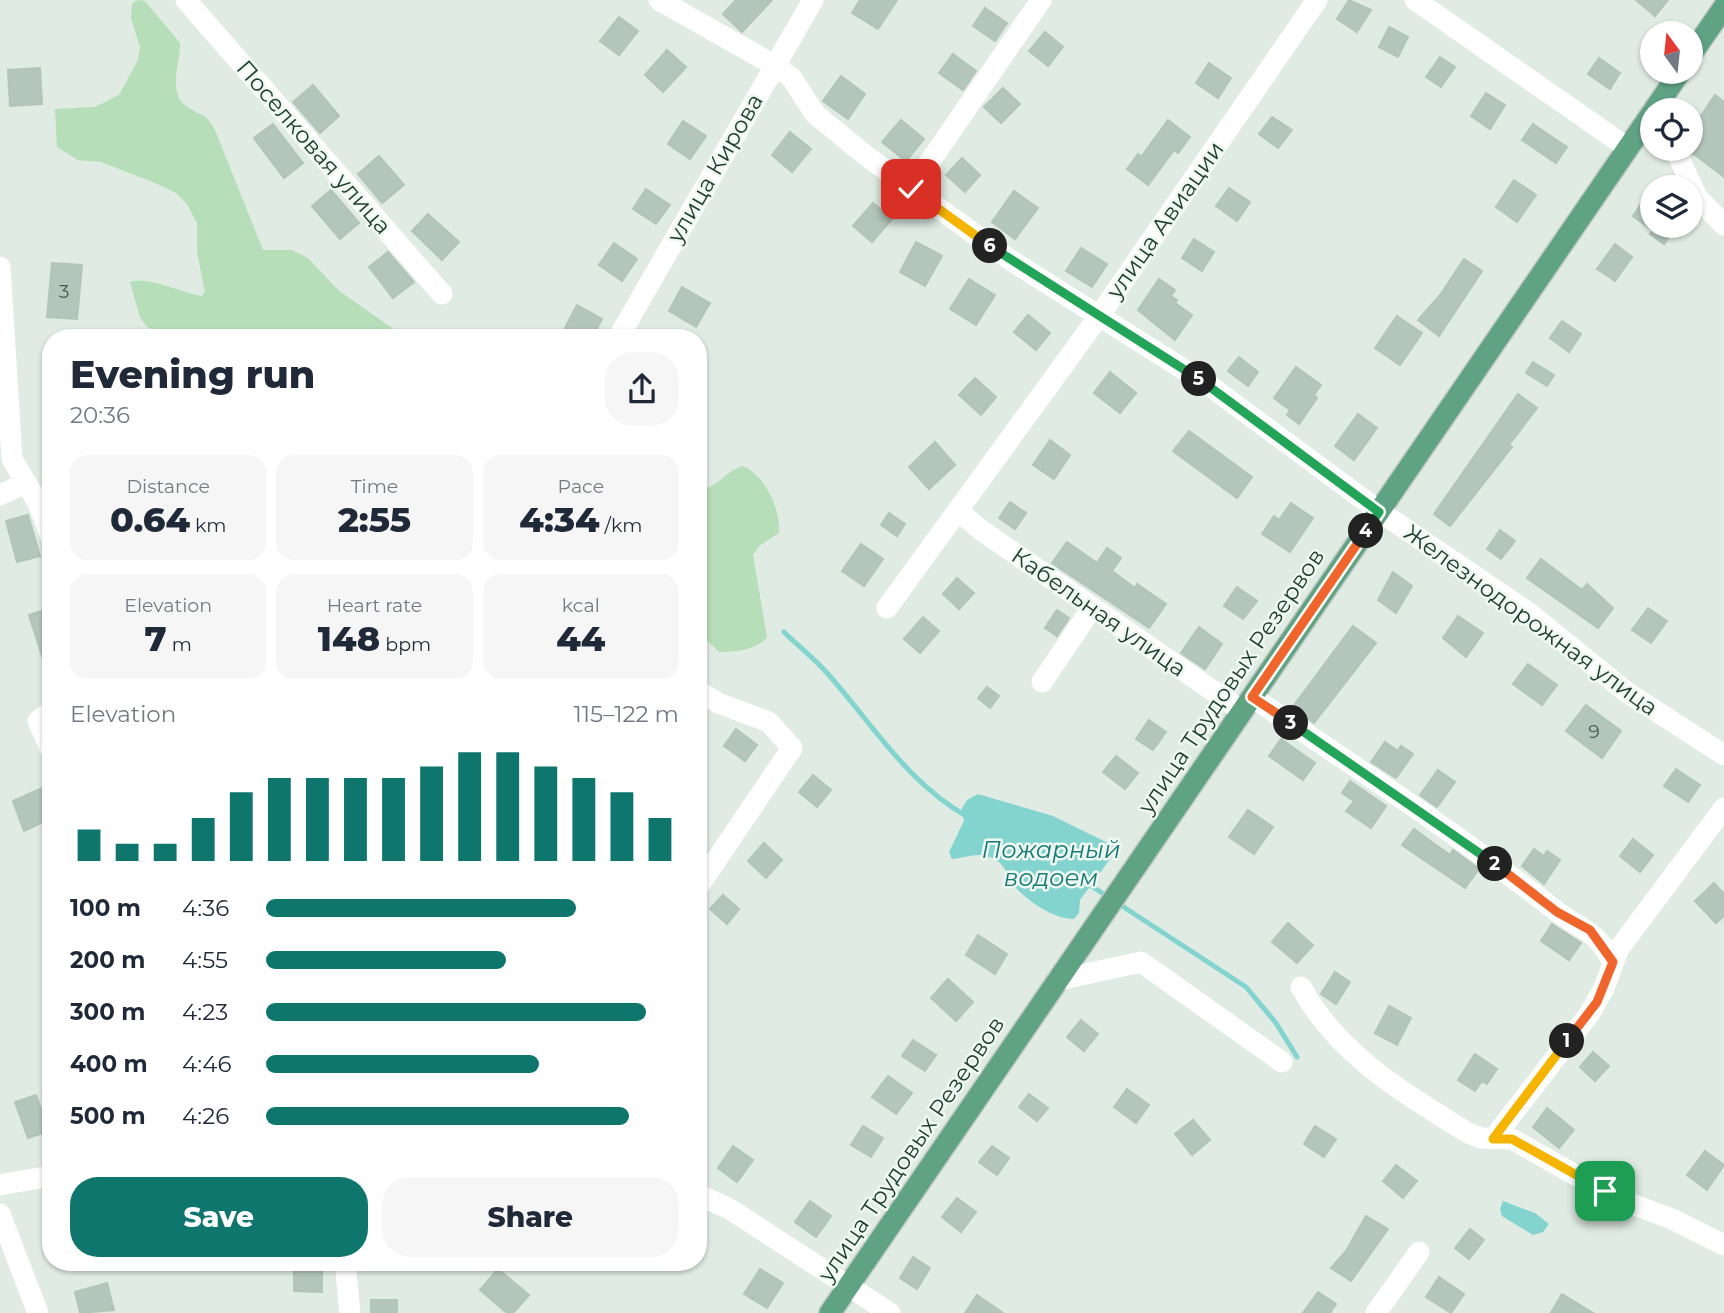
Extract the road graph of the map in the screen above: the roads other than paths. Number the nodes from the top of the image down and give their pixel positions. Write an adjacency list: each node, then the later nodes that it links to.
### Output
1 (187, 0): 16 (street, Поселковая улица)
2 (659, 0): 9 (street, Железнодорожная улица)
3 (813, 0): 9 (street, улица Кирова)
4 (1041, 0): 13 (street)
5 (1317, 0): 17 (street, улица Авиации)
6 (1415, 0): 11 (street)
7 (1724, 7): 8 (main road)
8 (1703, 37)
9 (774, 65): 13 (street, Железнодорожная улица); 18 (street, улица Кирова)
10 (1640, 132): 11 (main road, улица Трудовых Резервов)
11 (1628, 148): 22 (main road, улица Трудовых Резервов)
12 (1680, 161): 14 (street)
13 (911, 189): 17 (street, Железнодорожная улица)
14 (1724, 225)
15 (0, 267): 19 (street)
16 (442, 294)
17 (1099, 316): 21 (street, улица Авиации); 22 (street, Железнодорожная улица)
18 (623, 329)
19 (26, 484): 20 (street); 23 (street)
20 (0, 495)
21 (958, 511): 24 (street, улица Авиации); 25 (street, Кабельная улица)
22 (1379, 512): 28 (main road, улица Трудовых Резервов); 29 (street, Железнодорожная улица)
23 (42, 513)
24 (887, 608)
25 (1092, 608): 26 (street); 28 (street, Кабельная улица)
26 (1042, 682)
27 (707, 696): 31 (street)
28 (1247, 704): 32 (street, Кабельная улица); 33 (main road, улица Трудовых Резервов)
29 (1724, 755)
30 (1724, 808): 32 (street)
31 (707, 874)
32 (1613, 962): 36 (street)
33 (1058, 980): 35 (street); 44 (main road, улица Трудовых Резервов)
34 (1301, 987): 36 (street)
35 (1282, 1062)
36 (1493, 1139): 41 (street)
37 (42, 1178): 38 (street)
38 (0, 1185)
39 (707, 1199): 44 (street)
40 (0, 1214): 45 (street)
41 (1724, 1245)
42 (1419, 1252): 49 (street)
43 (346, 1271): 46 (street)
44 (847, 1287): 47 (main road, улица Трудовых Резервов); 48 (street)
45 (38, 1313)
46 (350, 1313)
47 (830, 1313)
48 (890, 1313)
49 (1376, 1313)

